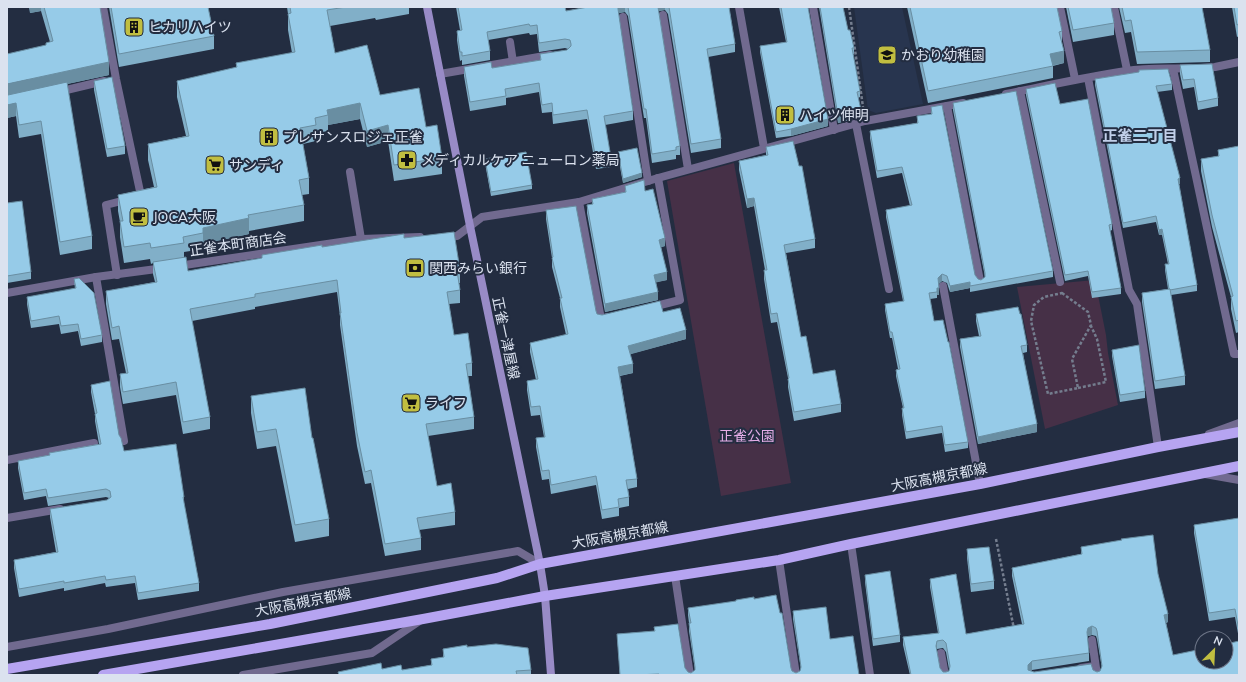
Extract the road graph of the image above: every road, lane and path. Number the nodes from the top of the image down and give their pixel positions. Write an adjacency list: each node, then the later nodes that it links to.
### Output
1 (104, 7): 18 (street)
2 (427, 7): 16 (main road, 正雀一津屋線)
3 (739, 7): 28 (street)
4 (813, 7): 27 (street)
5 (849, 7): 25 (path)
6 (1060, 7): 19 (street)
7 (1114, 7): 15 (street)
8 (663, 15): 29 (street)
9 (623, 17): 32 (street)
10 (510, 42): 12 (street)
11 (558, 54): 12 (street)
12 (513, 62): 16 (street)
13 (1239, 62): 14 (street)
14 (1173, 69): 15 (street); 46 (street)
15 (1127, 70): 17 (street)
16 (440, 74): 34 (main road, 正雀一津屋線)
17 (1088, 78): 19 (street); 53 (street)
18 (116, 79): 21 (street); 36 (street)
19 (1075, 79): 20 (street)
20 (1020, 92): 22 (street); 39 (street)
21 (51, 94)
22 (998, 96)
23 (969, 101): 24 (street, 正雀本町商店会)
24 (947, 106): 25 (street, 正雀本町商店会); 38 (street)
25 (865, 121): 26 (street, 正雀本町商店会)
26 (856, 124): 27 (street, 正雀本町商店会); 41 (street)
27 (834, 130): 28 (street, 正雀本町商店会)
28 (764, 148): 29 (street, 正雀本町商店会)
29 (688, 169): 31 (street, 正雀本町商店会)
30 (350, 172): 35 (street)
31 (658, 178): 32 (street, 正雀本町商店会); 43 (street)
32 (648, 181): 33 (street, 正雀本町商店会)
33 (579, 202): 34 (street, 正雀本町商店会); 44 (street)
34 (470, 226): 35 (street, 正雀本町商店会); 64 (main road, 正雀一津屋線)
35 (361, 238): 36 (street, 正雀本町商店会)
36 (117, 275): 37 (street, 正雀本町商店会)
37 (96, 278): 42 (street, 正雀本町商店会); 51 (street)
38 (980, 281)
39 (1060, 282)
40 (943, 286): 58 (street)
41 (889, 289)
42 (7, 293)
43 (644, 309)
44 (615, 316)
45 (1091, 325): 47 (path); 47 (path); 47 (path)
46 (1239, 354)
47 (1078, 388)
48 (1239, 422): 50 (street)
49 (1239, 432): 50 (main road, 大阪高槻京都線)
50 (1196, 440): 53 (main road, 大阪高槻京都線)
51 (124, 441)
52 (94, 443): 54 (street)
53 (1158, 447): 58 (main road, 大阪高槻京都線)
54 (7, 460)
55 (1239, 466): 56 (main road)
56 (1202, 474): 57 (street); 62 (main road)
57 (1239, 480)
58 (980, 484): 64 (main road, 大阪高槻京都線)
59 (68, 508): 60 (street)
60 (7, 518)
61 (996, 539): 68 (path)
62 (851, 544): 63 (main road); 80 (street)
63 (779, 560): 65 (main road); 79 (street)
64 (540, 564): 66 (main road, 正雀一津屋線); 70 (street); 73 (main road, 大阪高槻京都線)
65 (675, 576): 66 (main road); 78 (street)
66 (545, 596): 67 (main road); 77 (main road, 正雀一津屋線)
67 (423, 619): 75 (main road); 76 (street)
68 (1014, 630)
69 (1092, 640): 72 (street)
70 (7, 647)
71 (941, 653): 81 (street)
72 (1096, 666): 74 (street); 82 (street)
73 (7, 669)
74 (1072, 669)
75 (103, 675)
76 (243, 675)
77 (551, 675)
78 (690, 675)
79 (796, 675)
80 (870, 675)
81 (945, 675)
82 (1097, 675)

